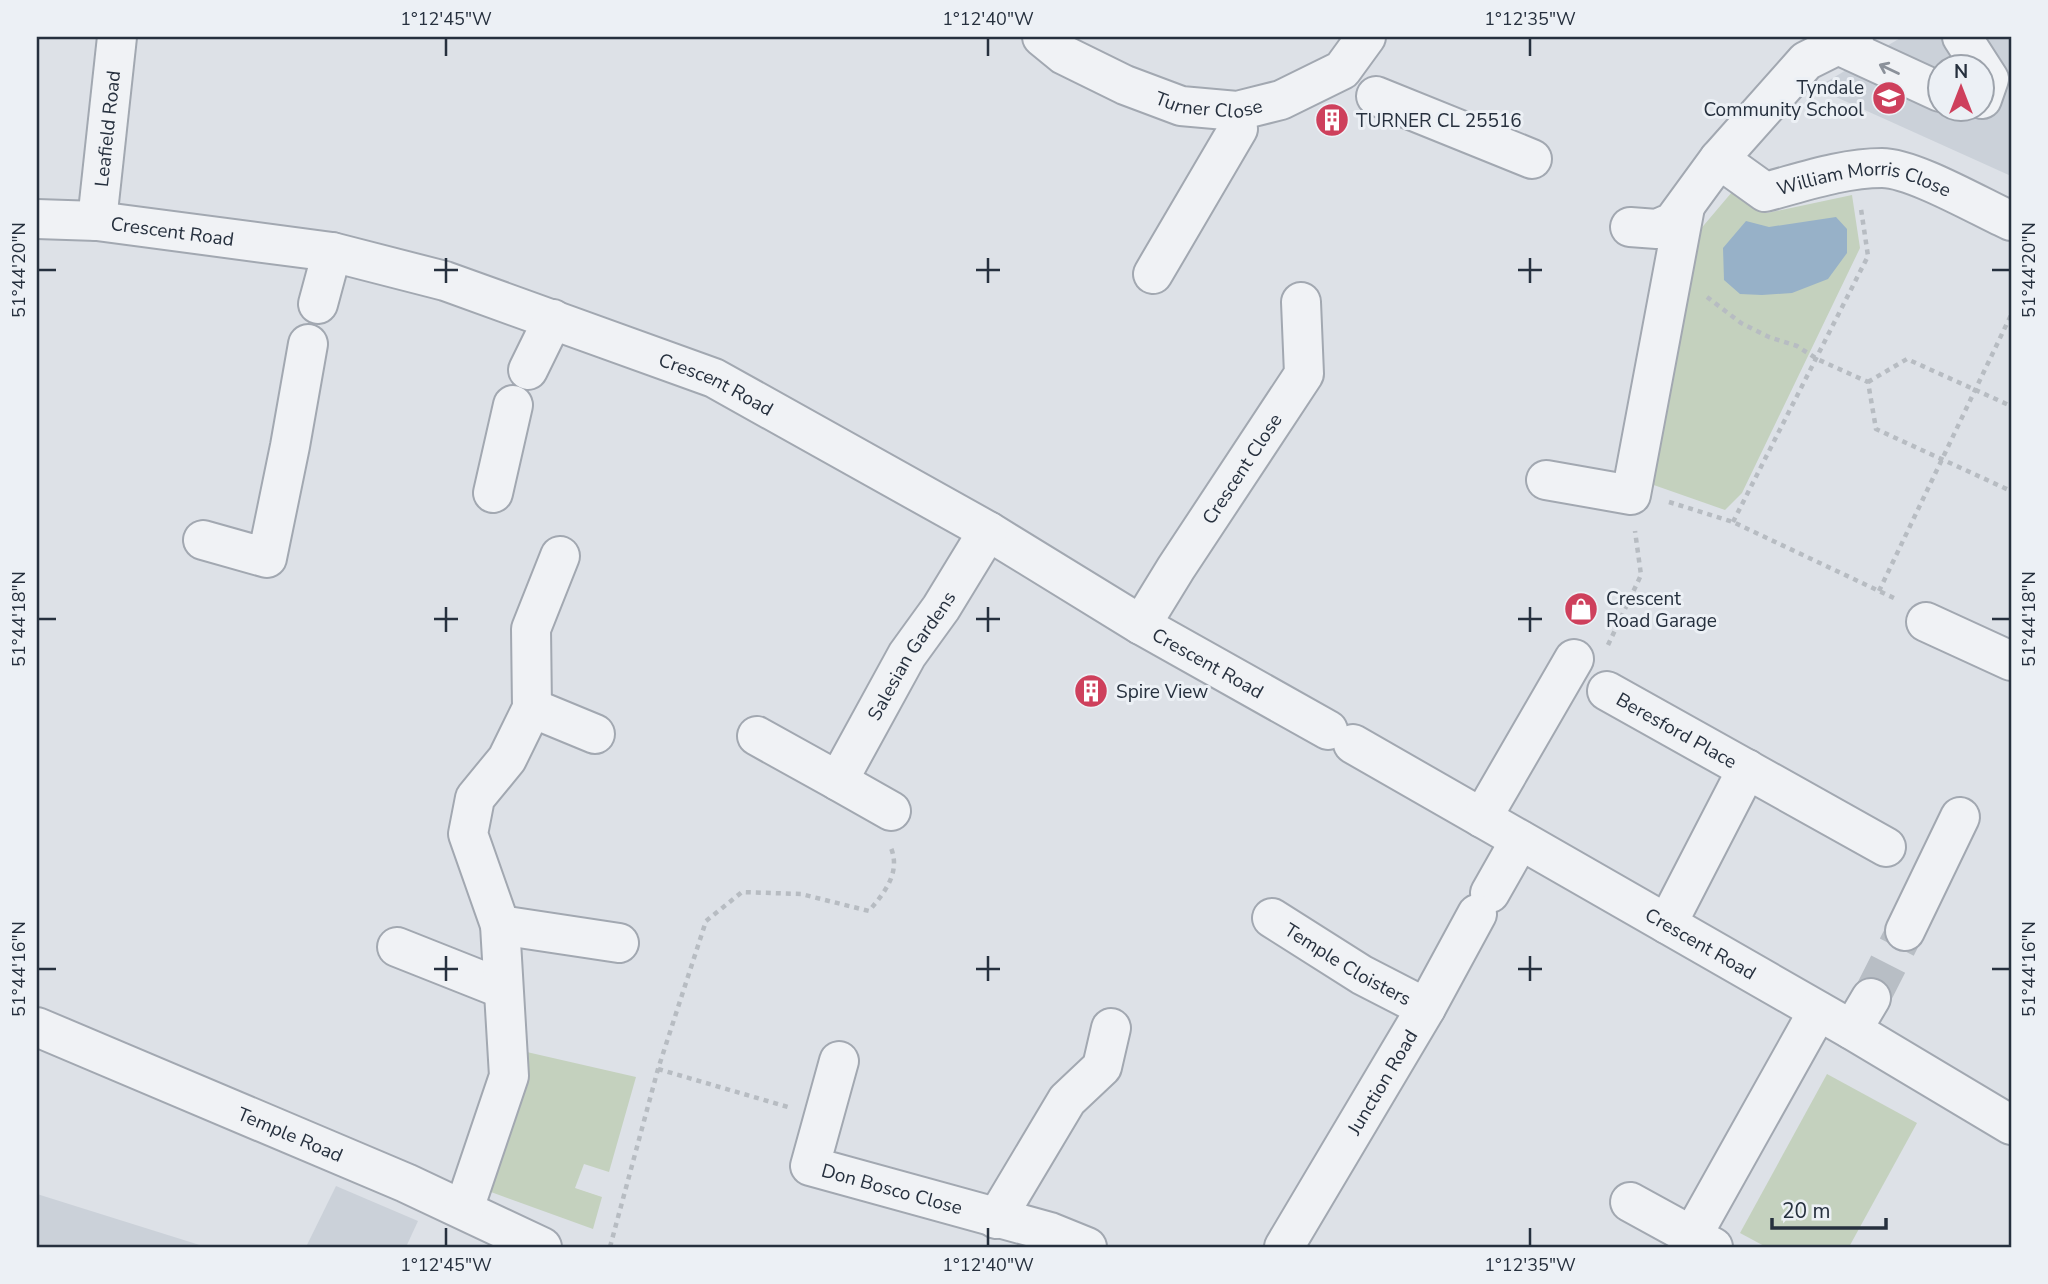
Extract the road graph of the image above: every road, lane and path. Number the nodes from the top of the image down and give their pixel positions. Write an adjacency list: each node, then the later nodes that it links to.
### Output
1 (117, 37): 15 (street, Leafield Road)
2 (1042, 37): 3 (street, Turner Close)
3 (1366, 37)
4 (1962, 37): 6 (street)
5 (1846, 41): 7 (street, one-way to 5); 11 (street)
6 (1972, 52)
7 (1926, 84)
8 (1376, 96): 10 (street)
9 (1238, 130): 19 (street)
10 (1532, 159)
11 (1719, 159): 12 (street, William Morris Close); 13 (street)
12 (1856, 170): 16 (street, William Morris Close); 26 (path)
13 (1685, 207): 17 (street); 20 (street)
14 (37, 219): 15 (street, Crescent Road)
15 (97, 220): 18 (street, Crescent Road)
16 (2011, 221)
17 (1630, 227)
18 (332, 252): 22 (street); 24 (street, Crescent Road)
19 (1153, 274)
20 (1670, 288): 26 (path); 36 (street)
21 (1301, 302): 43 (street, Crescent Close)
22 (318, 303)
23 (2011, 315): 29 (path)
24 (553, 319): 27 (street); 38 (street, Crescent Road)
25 (308, 344): 39 (street)
26 (1816, 359): 28 (path); 37 (path)
27 (528, 370)
28 (1868, 382): 29 (path); 32 (path)
29 (1975, 390): 31 (path); 32 (path)
30 (513, 405): 35 (street)
31 (2011, 406)
32 (1941, 459): 34 (path); 41 (path)
33 (1546, 480): 36 (street)
34 (2011, 491)
35 (493, 493)
36 (1631, 495): 37 (path); 44 (path)
37 (1733, 522): 41 (path)
38 (988, 531): 43 (street, Crescent Road); 51 (street, Salesian Gardens)
39 (203, 540)
40 (560, 556): 47 (street)
41 (1879, 591): 42 (path)
42 (1913, 611): 45 (street)
43 (1141, 625): 54 (street, Crescent Road)
44 (1590, 653): 54 (street)
45 (2011, 661)
46 (1606, 691): 50 (street, Beresford Place)
47 (532, 708): 48 (street); 59 (street)
48 (595, 734)
49 (757, 736): 51 (street)
50 (1747, 769): 56 (street, Beresford Place); 58 (street, Beresford Place)
51 (838, 781): 52 (street)
52 (891, 811): 69 (path)
53 (1960, 817): 60 (street)
54 (1482, 818): 55 (street, Crescent Road)
55 (1520, 840): 58 (street, Crescent Road); 64 (street, Junction Road)
56 (1886, 847)
57 (1272, 918): 64 (street, Temple Cloisters)
58 (1667, 924): 65 (street, Crescent Road)
59 (500, 925): 61 (street); 63 (street)
60 (1905, 931)
61 (619, 943)
62 (397, 947): 63 (street)
63 (503, 989): 73 (street)
64 (1426, 1008): 79 (street, Junction Road)
65 (1818, 1011): 71 (street, Crescent Road); 75 (street)
66 (37, 1027): 73 (street, Temple Road)
67 (1111, 1028): 74 (street)
68 (839, 1062): 70 (street, Don Bosco Close)
69 (658, 1069): 70 (path); 77 (path)
70 (822, 1117): 74 (street, Don Bosco Close)
71 (2011, 1125)
72 (1630, 1202): 75 (street)
73 (464, 1209): 76 (street, Temple Road)
74 (996, 1219): 78 (street, Don Bosco Close)
75 (1703, 1242)
76 (538, 1247)
77 (610, 1247)
78 (1087, 1247)
79 (1284, 1247)

